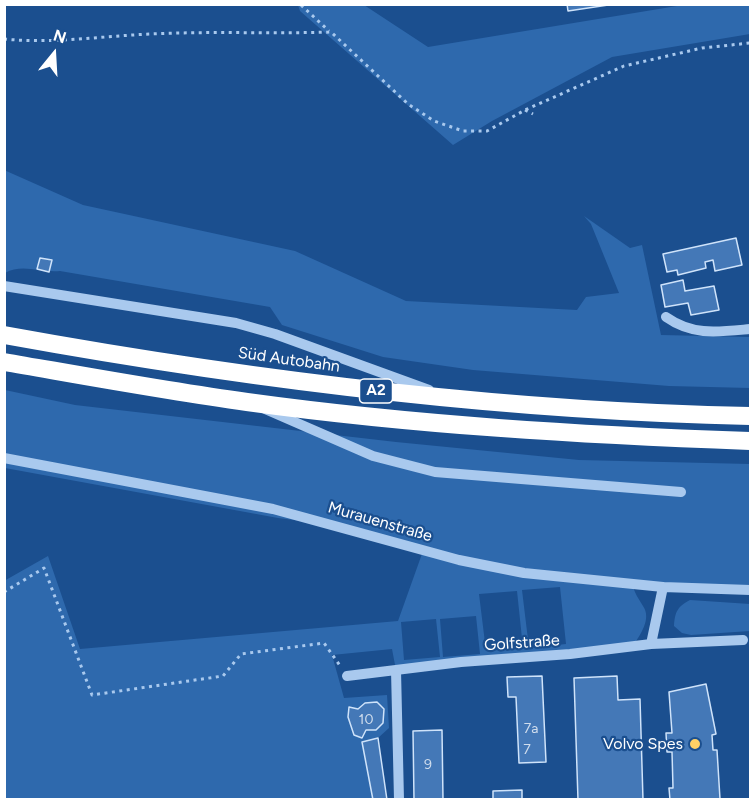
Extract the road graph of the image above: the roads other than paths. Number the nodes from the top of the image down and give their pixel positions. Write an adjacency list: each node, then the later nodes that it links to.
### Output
1 (4, 286): 6 (street)
2 (666, 317): 3 (street)
3 (750, 329)
4 (4, 335): 6 (highway, Süd Autobahn / A2)
5 (4, 362): 7 (highway, A2)
6 (454, 399): 8 (highway, Süd Autobahn / A2)
7 (248, 402): 9 (highway, A2); 11 (street)
8 (750, 416)
9 (750, 441)
10 (4, 458): 12 (street, Murauenstraße)
11 (681, 492)
12 (663, 586): 13 (street, Murauenstraße); 15 (street)
13 (750, 590)
14 (744, 640): 15 (street, Golfstraße)
15 (651, 644): 16 (street, Golfstraße)
16 (396, 670): 17 (street, Golfstraße); 18 (street)
17 (347, 676)
18 (399, 800)

